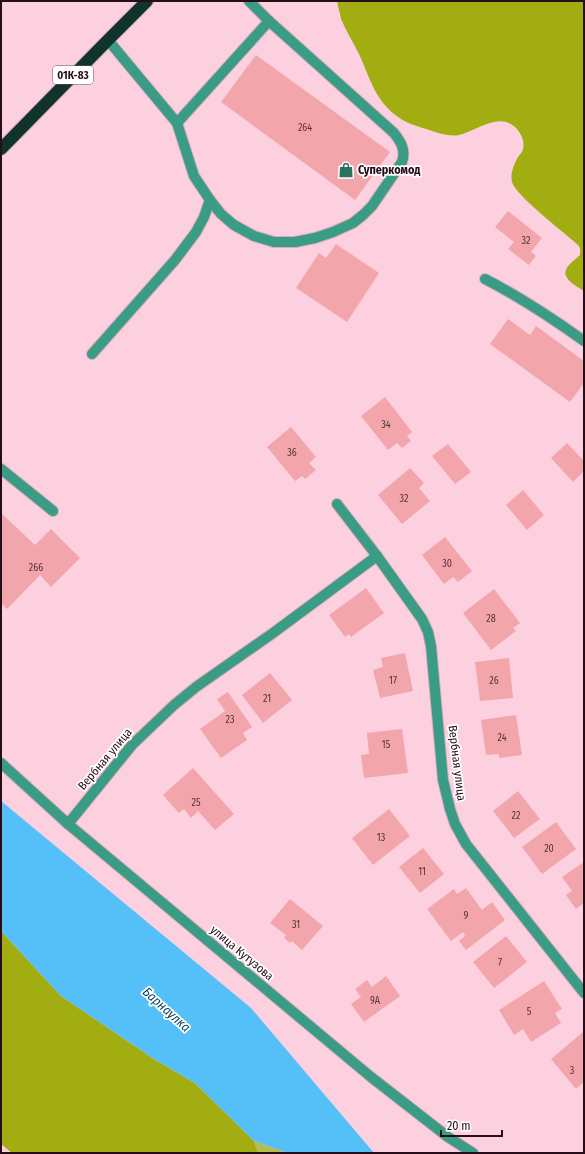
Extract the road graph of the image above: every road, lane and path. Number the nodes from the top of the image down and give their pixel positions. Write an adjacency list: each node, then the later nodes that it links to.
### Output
1 (147, 1): 4 (highway, 01К-83)
2 (249, 1): 3 (street)
3 (269, 21): 5 (street); 7 (street)
4 (108, 40): 5 (street); 6 (highway, 01К-83)
5 (177, 123): 7 (street)
6 (1, 149)
7 (210, 200): 10 (street)
8 (485, 279): 9 (street)
9 (584, 341)
10 (92, 354)
11 (1, 469): 13 (street)
12 (337, 504): 14 (street, Вербная улица)
13 (53, 511)
14 (377, 556): 16 (street, Вербная улица); 17 (street, Вербная улица)
15 (1, 763): 16 (street, улица Кутузова)
16 (68, 824): 18 (street, улица Кутузова)
17 (584, 993)
18 (473, 1153)

